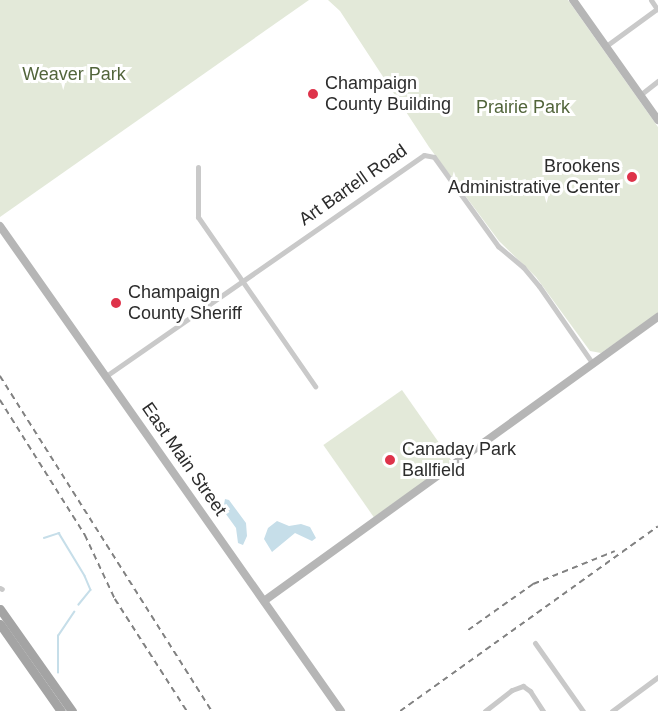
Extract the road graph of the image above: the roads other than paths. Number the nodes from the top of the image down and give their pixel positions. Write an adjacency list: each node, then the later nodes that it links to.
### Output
1 (575, 0): 4 (main road)
2 (651, 0): 3 (street)
3 (657, 8): 4 (street)
4 (607, 45): 6 (main road)
5 (658, 81): 6 (street)
6 (642, 93): 7 (main road); 8 (main road)
7 (658, 114)
8 (658, 120)
9 (198, 166): 11 (street)
10 (0, 226): 14 (main road, East Main Street)
11 (242, 280): 13 (street, Art Bartell Road); 14 (street, Art Bartell Road); 15 (street)
12 (658, 317): 13 (main road)
13 (593, 364): 16 (main road)
14 (106, 376): 16 (main road, East Main Street)
15 (315, 386)
16 (264, 601): 23 (main road, East Main Street)
17 (0, 609): 22 (main road)
18 (0, 624): 21 (main road)
19 (535, 643): 26 (street)
20 (658, 677): 27 (street)
21 (61, 711)
22 (72, 711)
23 (340, 711)
24 (485, 711): 25 (street)
25 (543, 711)
26 (584, 711)
27 (612, 711)

